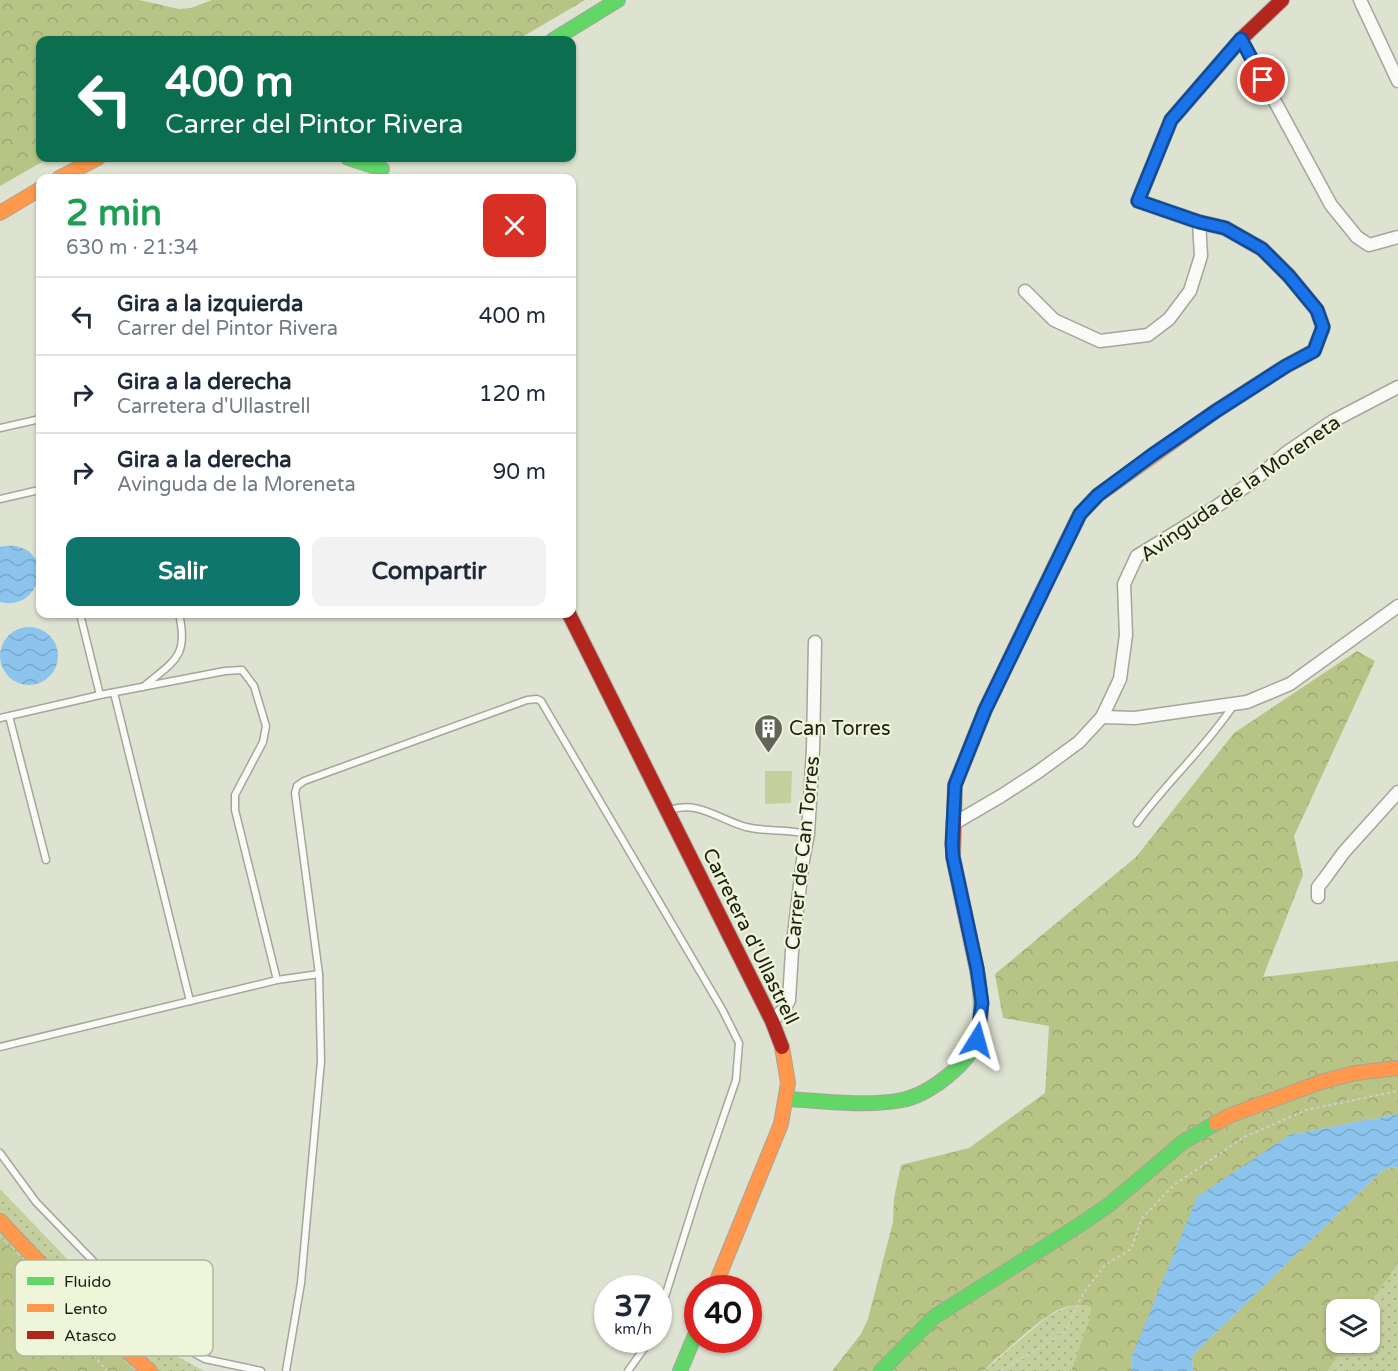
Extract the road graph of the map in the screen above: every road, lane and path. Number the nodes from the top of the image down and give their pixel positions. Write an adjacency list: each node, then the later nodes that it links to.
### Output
1 (618, 0): 4 (street)
2 (1282, 0): 5 (street)
3 (1360, 0): 6 (street)
4 (560, 36)
5 (1241, 39): 13 (street); 14 (street)
6 (1398, 81)
7 (90, 162): 10 (street)
8 (362, 162): 9 (street)
9 (383, 168)
10 (67, 174)
11 (36, 191): 12 (street)
12 (0, 213)
13 (1199, 222): 15 (street); 36 (street)
14 (1398, 237)
15 (1025, 291)
16 (1398, 387): 31 (street, Avinguda de la Moreneta)
17 (36, 420): 18 (lane)
18 (0, 428)
19 (36, 491): 20 (lane)
20 (0, 499)
21 (1396, 611): 29 (street)
22 (81, 618): 28 (lane)
23 (180, 618): 26 (lane)
24 (571, 618): 34 (street, Carretera d'Ullastrell)
25 (815, 642): 37 (street, Carrer de Can Torres)
26 (143, 687): 27 (lane); 41 (lane)
27 (114, 693): 28 (lane); 42 (lane)
28 (100, 695): 30 (lane)
29 (1234, 704): 31 (street); 35 (lane)
30 (9, 716): 32 (lane); 38 (lane)
31 (1102, 717): 36 (street, Avinguda de la Moreneta)
32 (0, 718)
33 (1398, 792): 39 (street)
34 (667, 811): 37 (lane); 43 (street, Carretera d'Ullastrell)
35 (1137, 823)
36 (952, 824): 47 (street)
37 (808, 834): 43 (street, Carrer de Can Torres)
38 (46, 860)
39 (1318, 897)
40 (320, 974): 41 (lane); 52 (lane); 62 (lane)
41 (276, 980): 42 (lane)
42 (190, 1001): 44 (lane)
43 (772, 1021): 47 (street, Carretera d'Ullastrell)
44 (0, 1047)
45 (1398, 1068): 65 (street)
46 (1398, 1091): 66 (path)
47 (788, 1099): 53 (street, Carretera d'Ullastrell)
48 (0, 1153): 51 (lane)
49 (0, 1221): 50 (street)
50 (37, 1260)
51 (92, 1260)
52 (672, 1275)
53 (719, 1275)
54 (641, 1353): 63 (lane)
55 (688, 1353): 64 (street)
56 (94, 1356): 59 (path)
57 (132, 1356): 60 (street)
58 (199, 1356): 61 (lane)
59 (107, 1371)
60 (150, 1371)
61 (261, 1371)
62 (286, 1371)
63 (628, 1371)
64 (680, 1371)
65 (881, 1371)
66 (1001, 1371)

